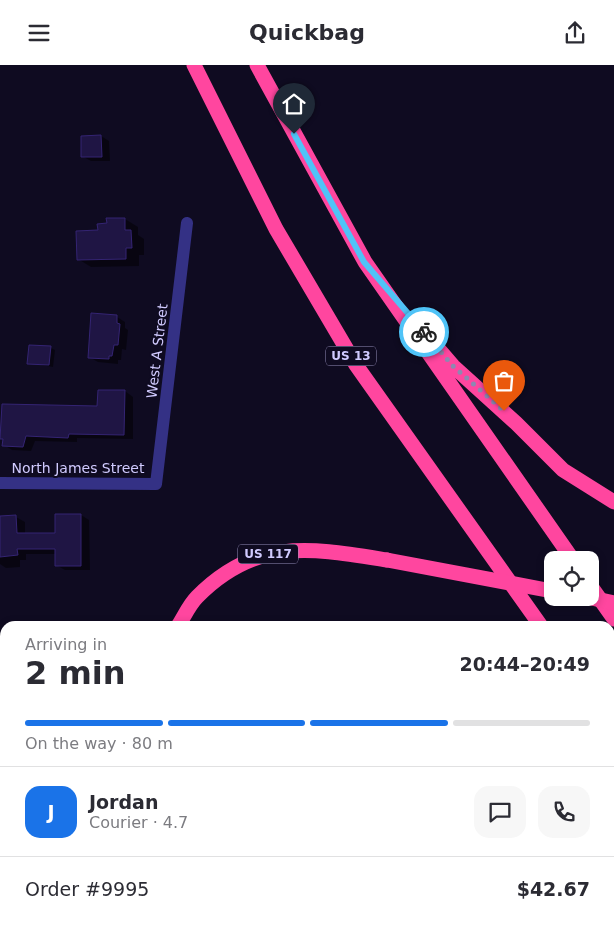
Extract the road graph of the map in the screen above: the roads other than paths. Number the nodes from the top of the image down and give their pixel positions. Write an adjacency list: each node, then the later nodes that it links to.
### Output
1 (194, 65): 15 (highway, US 13)
2 (257, 65): 4 (highway)
3 (187, 223): 6 (street, West A Street)
4 (364, 262): 7 (highway); 8 (highway)
5 (0, 483): 6 (street, North James Street)
6 (156, 484)
7 (614, 503)
8 (567, 551)
9 (544, 589): 14 (highway, US 117, bridge)
10 (599, 598): 13 (highway)
11 (599, 600): 12 (highway, bridge)
12 (614, 603)
13 (614, 619)
14 (181, 621)
15 (538, 621)

